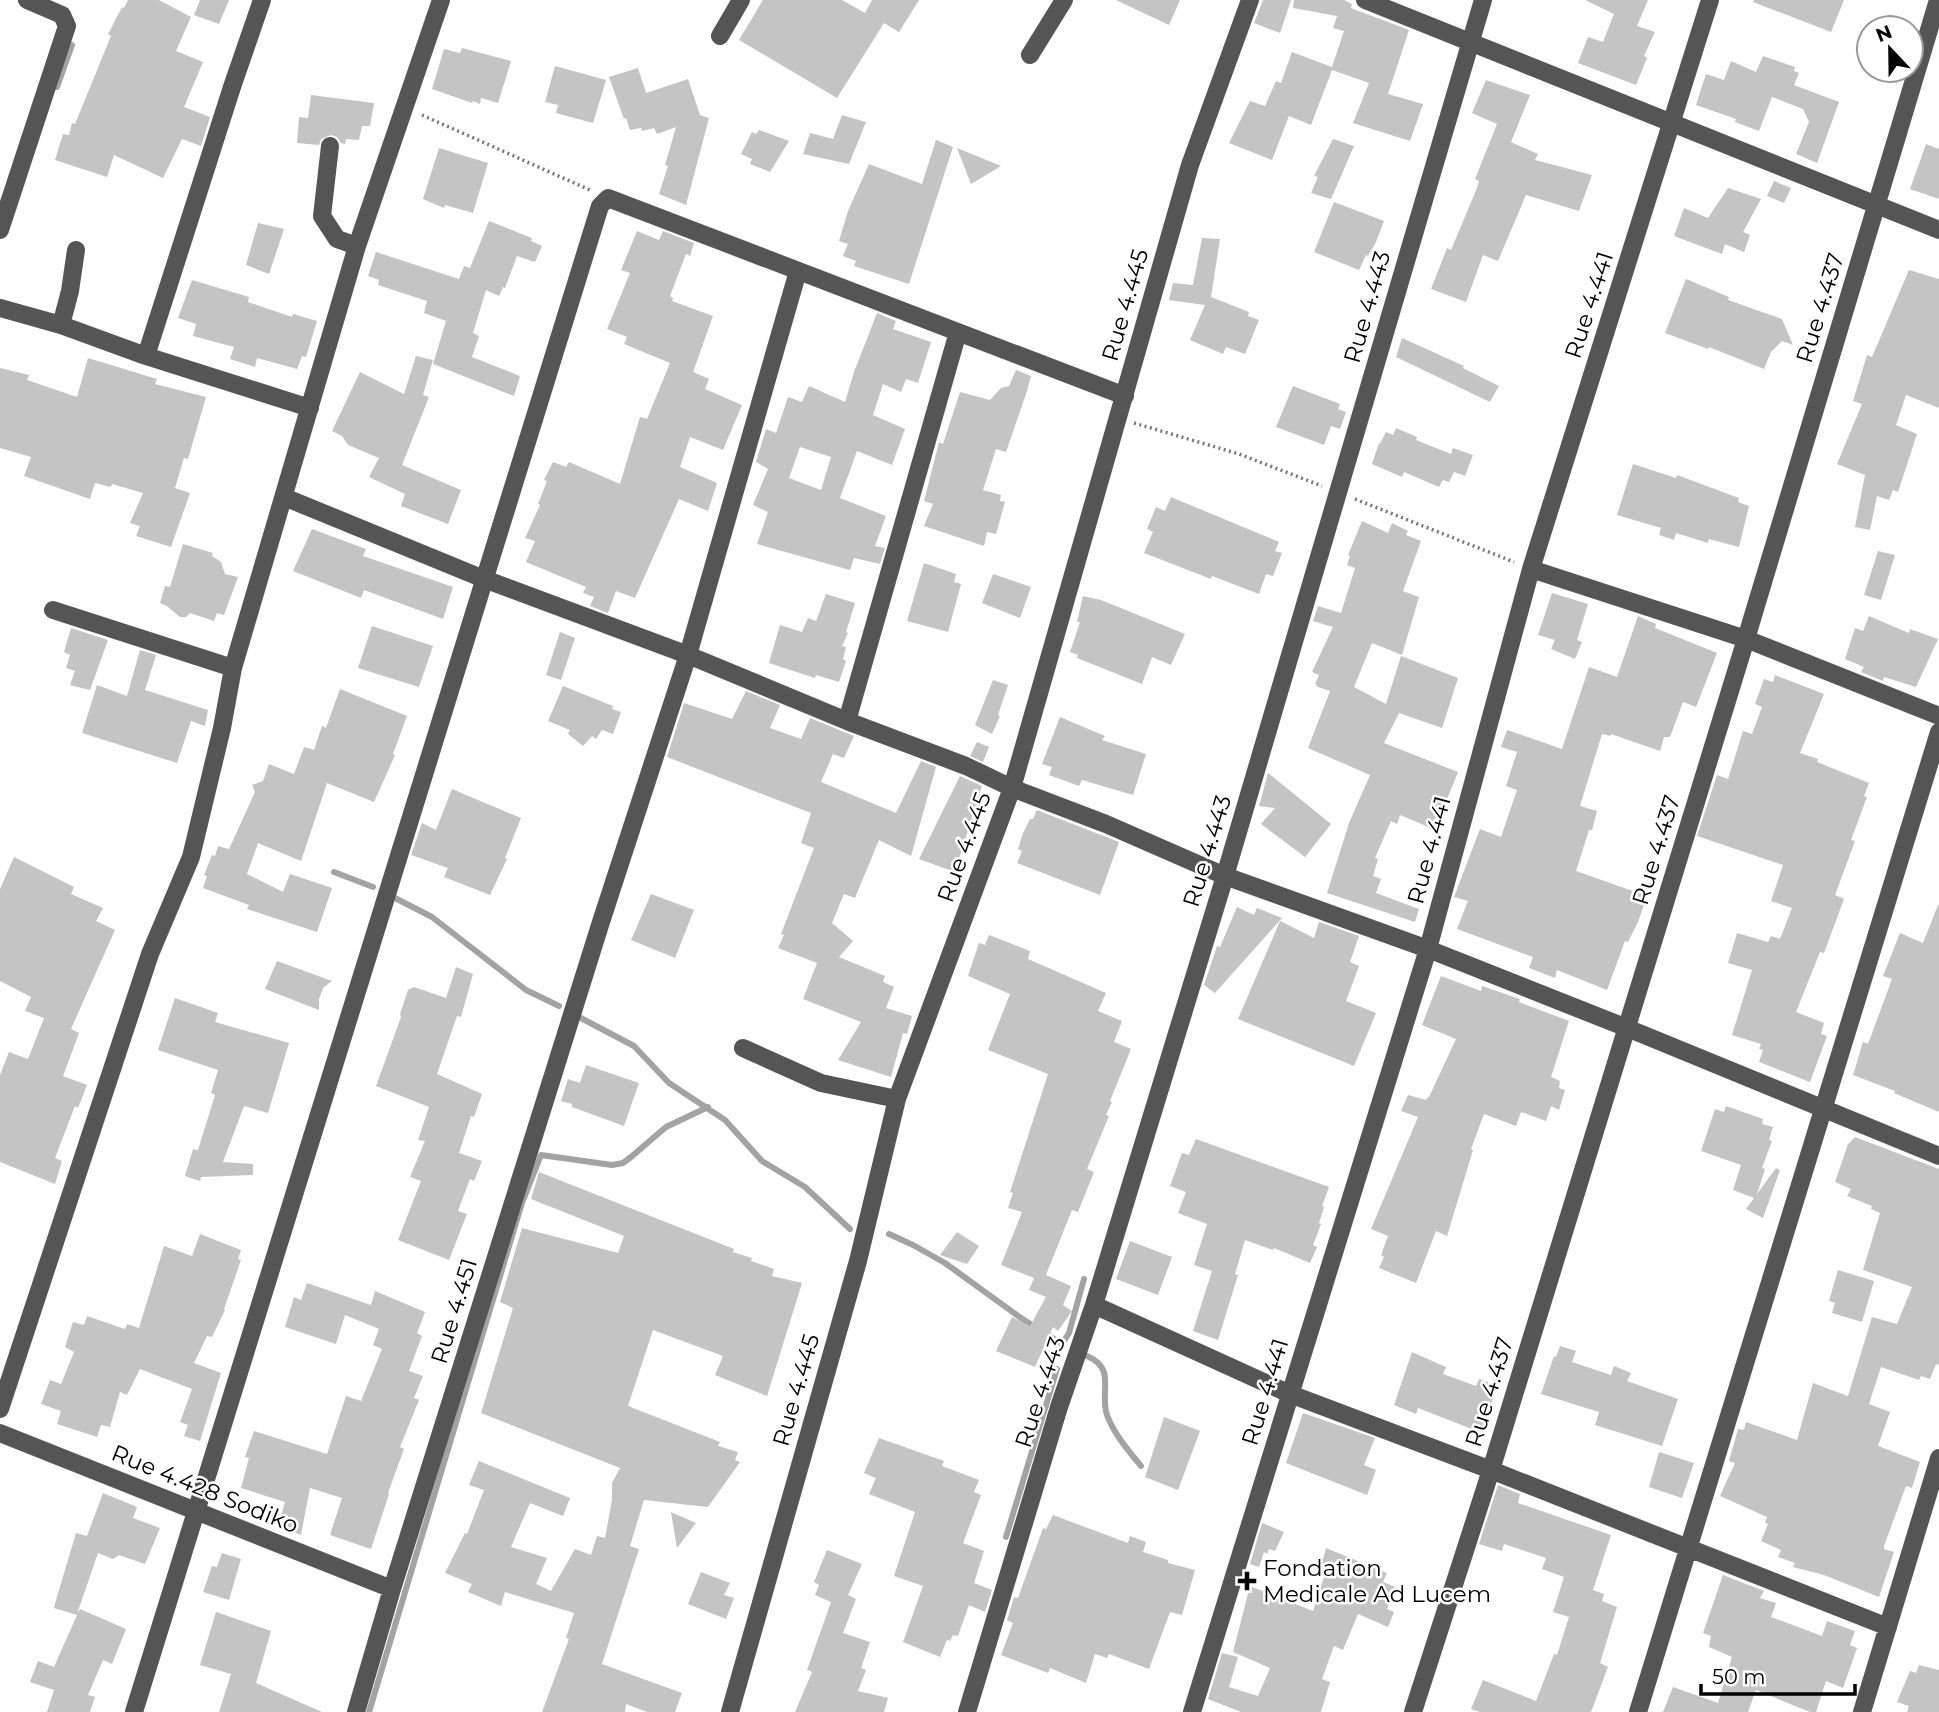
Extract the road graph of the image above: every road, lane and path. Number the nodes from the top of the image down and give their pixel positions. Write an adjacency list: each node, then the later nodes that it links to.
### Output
1 (27, 0): 19 (street)
2 (262, 0): 27 (street)
3 (441, 0): 14 (street)
4 (741, 0): 11 (street)
5 (1063, 0): 13 (street)
6 (1250, 0): 28 (street, Rue 4.445)
7 (1365, 0): 12 (street)
8 (1483, 0): 12 (street, Rue 4.443)
9 (1710, 0): 15 (street, Rue 4.441)
10 (1938, 0): 18 (street, Rue 4.437)
11 (720, 36)
12 (1471, 42): 15 (street); 41 (street, Rue 4.443)
13 (1030, 55)
14 (404, 107): 17 (path); 21 (street)
15 (1672, 123): 18 (street); 31 (street, Rue 4.441)
16 (330, 146): 21 (street)
17 (608, 198): 23 (street); 32 (street)
18 (1876, 205): 20 (street); 34 (street, Rue 4.437)
19 (0, 230)
20 (1939, 230)
21 (358, 246): 29 (street)
22 (76, 250): 25 (street)
23 (798, 271): 26 (street); 35 (street, Rue 4.451)
24 (0, 308): 25 (street)
25 (61, 325): 27 (street)
26 (958, 332): 28 (street); 38 (street)
27 (146, 356): 29 (street)
28 (1125, 396): 40 (street, Rue 4.445)
29 (310, 408): 30 (street)
30 (284, 497): 32 (street); 36 (street)
31 (1531, 569): 34 (street); 42 (street, Rue 4.441)
32 (484, 579): 35 (street); 54 (street)
33 (53, 610): 36 (street)
34 (1746, 639): 37 (street); 43 (street, Rue 4.437)
35 (688, 656): 38 (street); 56 (street, Rue 4.451)
36 (233, 667): 50 (street)
37 (1939, 716)
38 (848, 721): 40 (street)
39 (1939, 732): 46 (street)
40 (1012, 788): 41 (street); 45 (street, Rue 4.445)
41 (1225, 876): 42 (street); 48 (street, Rue 4.443)
42 (1428, 949): 43 (street); 49 (street, Rue 4.441)
43 (1627, 1028): 46 (street); 53 (street, Rue 4.437)
44 (743, 1048): 45 (street)
45 (897, 1099): 60 (street, Rue 4.445)
46 (1823, 1109): 47 (street); 55 (street)
47 (1939, 1156)
48 (1094, 1305): 49 (street); 61 (street, Rue 4.443)
49 (1290, 1394): 53 (street); 62 (street, Rue 4.441)
50 (0, 1409)
51 (0, 1433): 54 (street, Rue 4.428 Sodiko)
52 (1939, 1458): 57 (street)
53 (1491, 1470): 55 (street); 63 (street, Rue 4.437)
54 (194, 1511): 56 (street, Rue 4.428 Sodiko); 58 (street)
55 (1688, 1549): 57 (street); 64 (street)
56 (392, 1589): 59 (street, Rue 4.451)
57 (1888, 1627): 65 (street)
58 (134, 1712)
59 (356, 1712)
60 (730, 1712)
61 (967, 1712)
62 (1192, 1712)
63 (1413, 1712)
64 (1638, 1712)
65 (1862, 1712)

